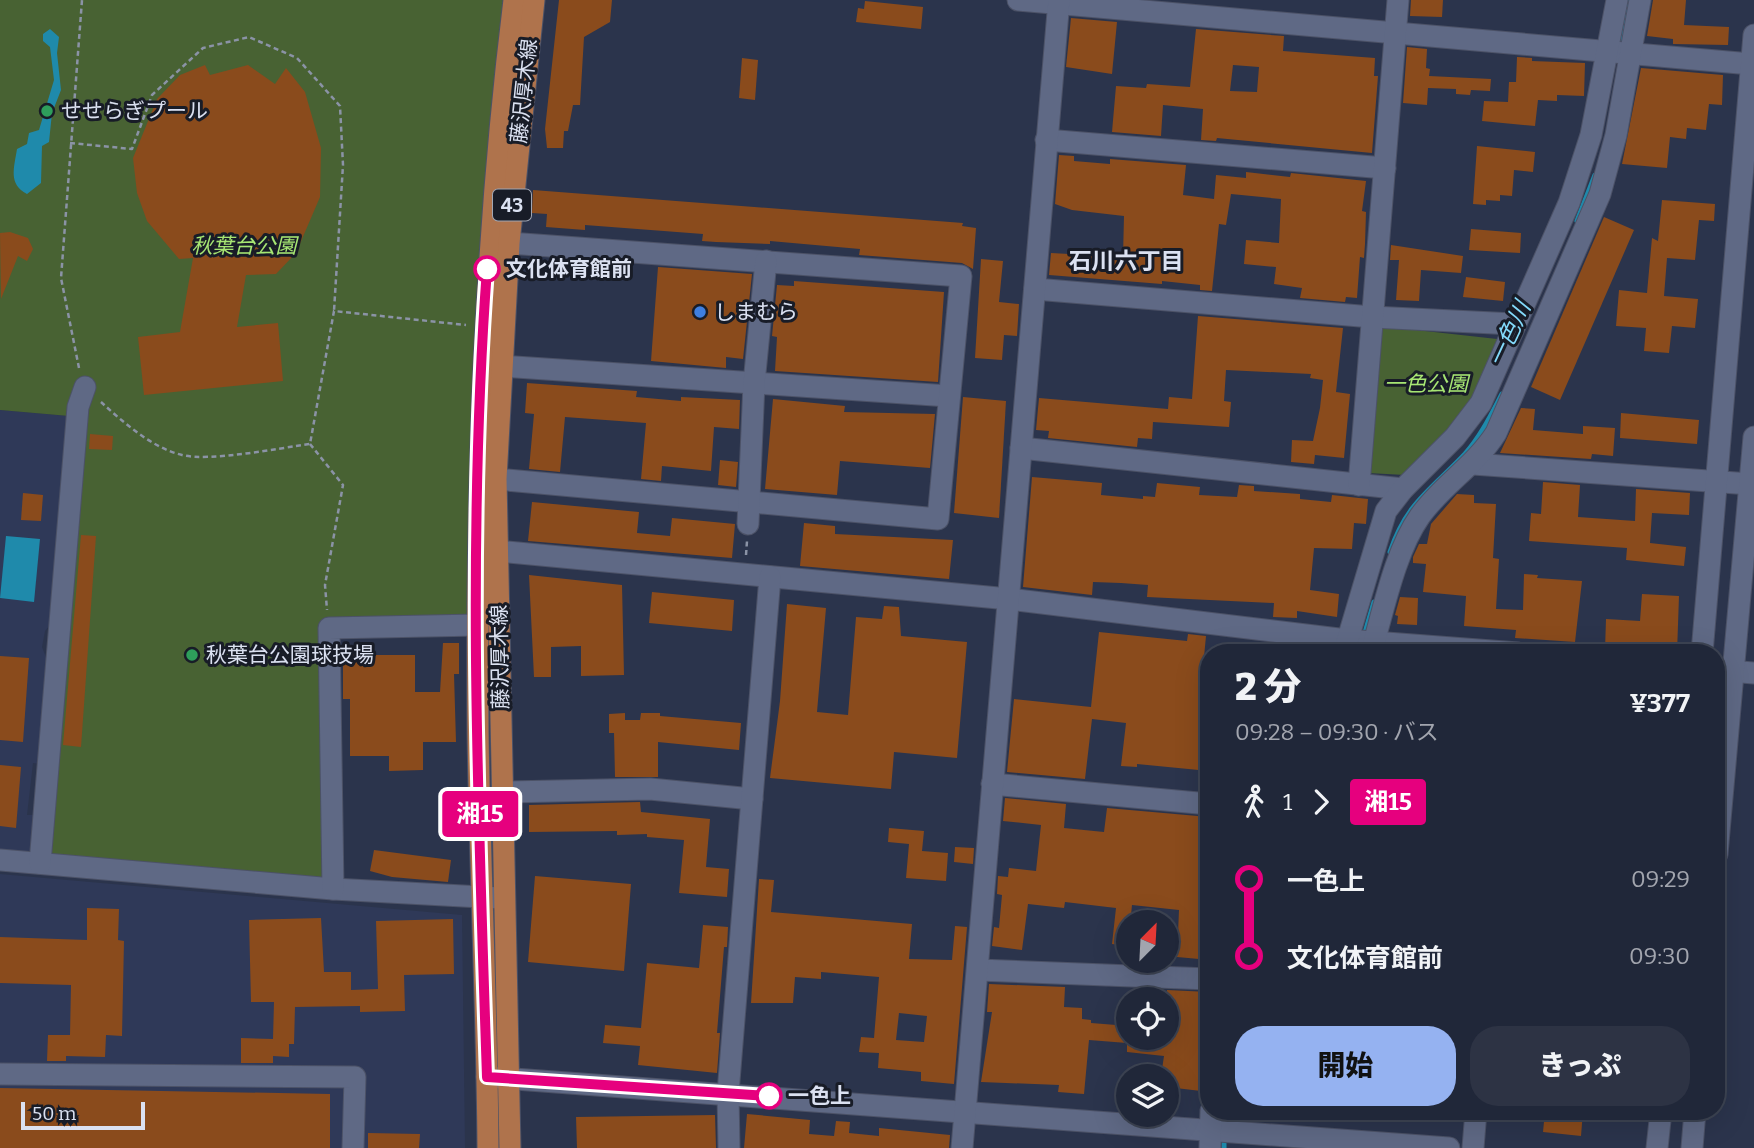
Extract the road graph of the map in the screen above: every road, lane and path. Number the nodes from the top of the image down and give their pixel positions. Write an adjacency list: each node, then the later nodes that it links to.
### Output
1 (82, 0): 14 (path)
2 (514, 0): 22 (main road, 藤沢厚木線 / 43)
3 (534, 0): 16 (main road, 藤沢厚木線 / 43)
4 (1018, 0): 8 (street)
5 (1398, 0): 9 (street)
6 (1617, 0): 11 (street)
7 (1640, 0): 11 (street)
8 (1059, 2): 9 (street); 13 (street)
9 (1395, 31): 11 (street); 15 (street)
10 (1754, 35): 12 (street)
11 (1618, 52): 12 (street); 21 (street); 30 (street)
12 (1751, 64): 32 (street)
13 (1046, 140): 15 (street); 18 (street)
14 (70, 143): 19 (path); 25 (path)
15 (1385, 169): 20 (street)
16 (509, 243): 17 (street); 23 (main road, 藤沢厚木線 / 43)
17 (766, 261): 24 (street); 26 (street)
18 (1035, 289): 20 (street); 29 (street)
19 (334, 311): 22 (path); 28 (path)
20 (1373, 317): 21 (street); 34 (street)
21 (1514, 324): 35 (street)
22 (484, 326): 42 (main road, 藤沢厚木線 / 43)
23 (501, 366): 24 (street); 31 (main road, 藤沢厚木線 / 43)
24 (754, 383): 26 (street); 36 (street)
25 (85, 387): 28 (path); 55 (street)
26 (949, 396): 36 (street)
27 (1754, 437): 33 (street)
28 (310, 444): 43 (path)
29 (1021, 448): 34 (street); 41 (street)
30 (1473, 464): 32 (street); 45 (street)
31 (496, 479): 36 (street); 38 (main road, 藤沢厚木線 / 43)
32 (1718, 481): 33 (street); 47 (street)
33 (1750, 484): 48 (street)
34 (1359, 485): 35 (street)
35 (1403, 489): 46 (street)
36 (749, 502): 37 (street)
37 (748, 524): 39 (path)
38 (497, 551): 39 (street); 51 (main road, 藤沢厚木線 / 43)
39 (745, 574): 40 (street)
40 (770, 577): 41 (street); 52 (street)
41 (1009, 599): 44 (street); 50 (street)
42 (478, 625): 43 (street); 58 (main road, 藤沢厚木線 / 43)
43 (328, 628): 56 (street)
44 (1352, 644)
45 (1360, 644)
46 (1360, 644)
47 (1703, 644)
48 (1735, 671): 49 (street)
49 (1725, 773)
50 (992, 784): 53 (street); 59 (street)
51 (502, 792): 52 (street); 57 (main road, 藤沢厚木線 / 43)
52 (752, 800): 64 (street)
53 (1200, 803)
54 (0, 860): 55 (street)
55 (40, 863): 56 (street)
56 (333, 889): 58 (street)
57 (506, 897): 58 (street); 63 (main road, 藤沢厚木線 / 43)
58 (481, 899): 62 (main road, 藤沢厚木線 / 43)
59 (978, 970): 60 (street); 65 (street)
60 (1200, 979)
61 (0, 1074): 71 (street)
62 (487, 1077): 63 (street); 72 (main road, 藤沢厚木線 / 43)
63 (509, 1077): 64 (street); 73 (main road, 藤沢厚木線 / 43)
64 (728, 1093): 65 (street); 74 (street)
65 (966, 1111): 69 (street); 75 (street)
66 (1475, 1120): 77 (street)
67 (1660, 1120): 78 (street)
68 (1694, 1120): 79 (street)
69 (1221, 1127): 70 (street)
70 (1304, 1142): 76 (street)
71 (353, 1148)
72 (488, 1148)
73 (510, 1148)
74 (729, 1148)
75 (962, 1148)
76 (1450, 1148)
77 (1473, 1148)
78 (1657, 1148)
79 (1692, 1148)

